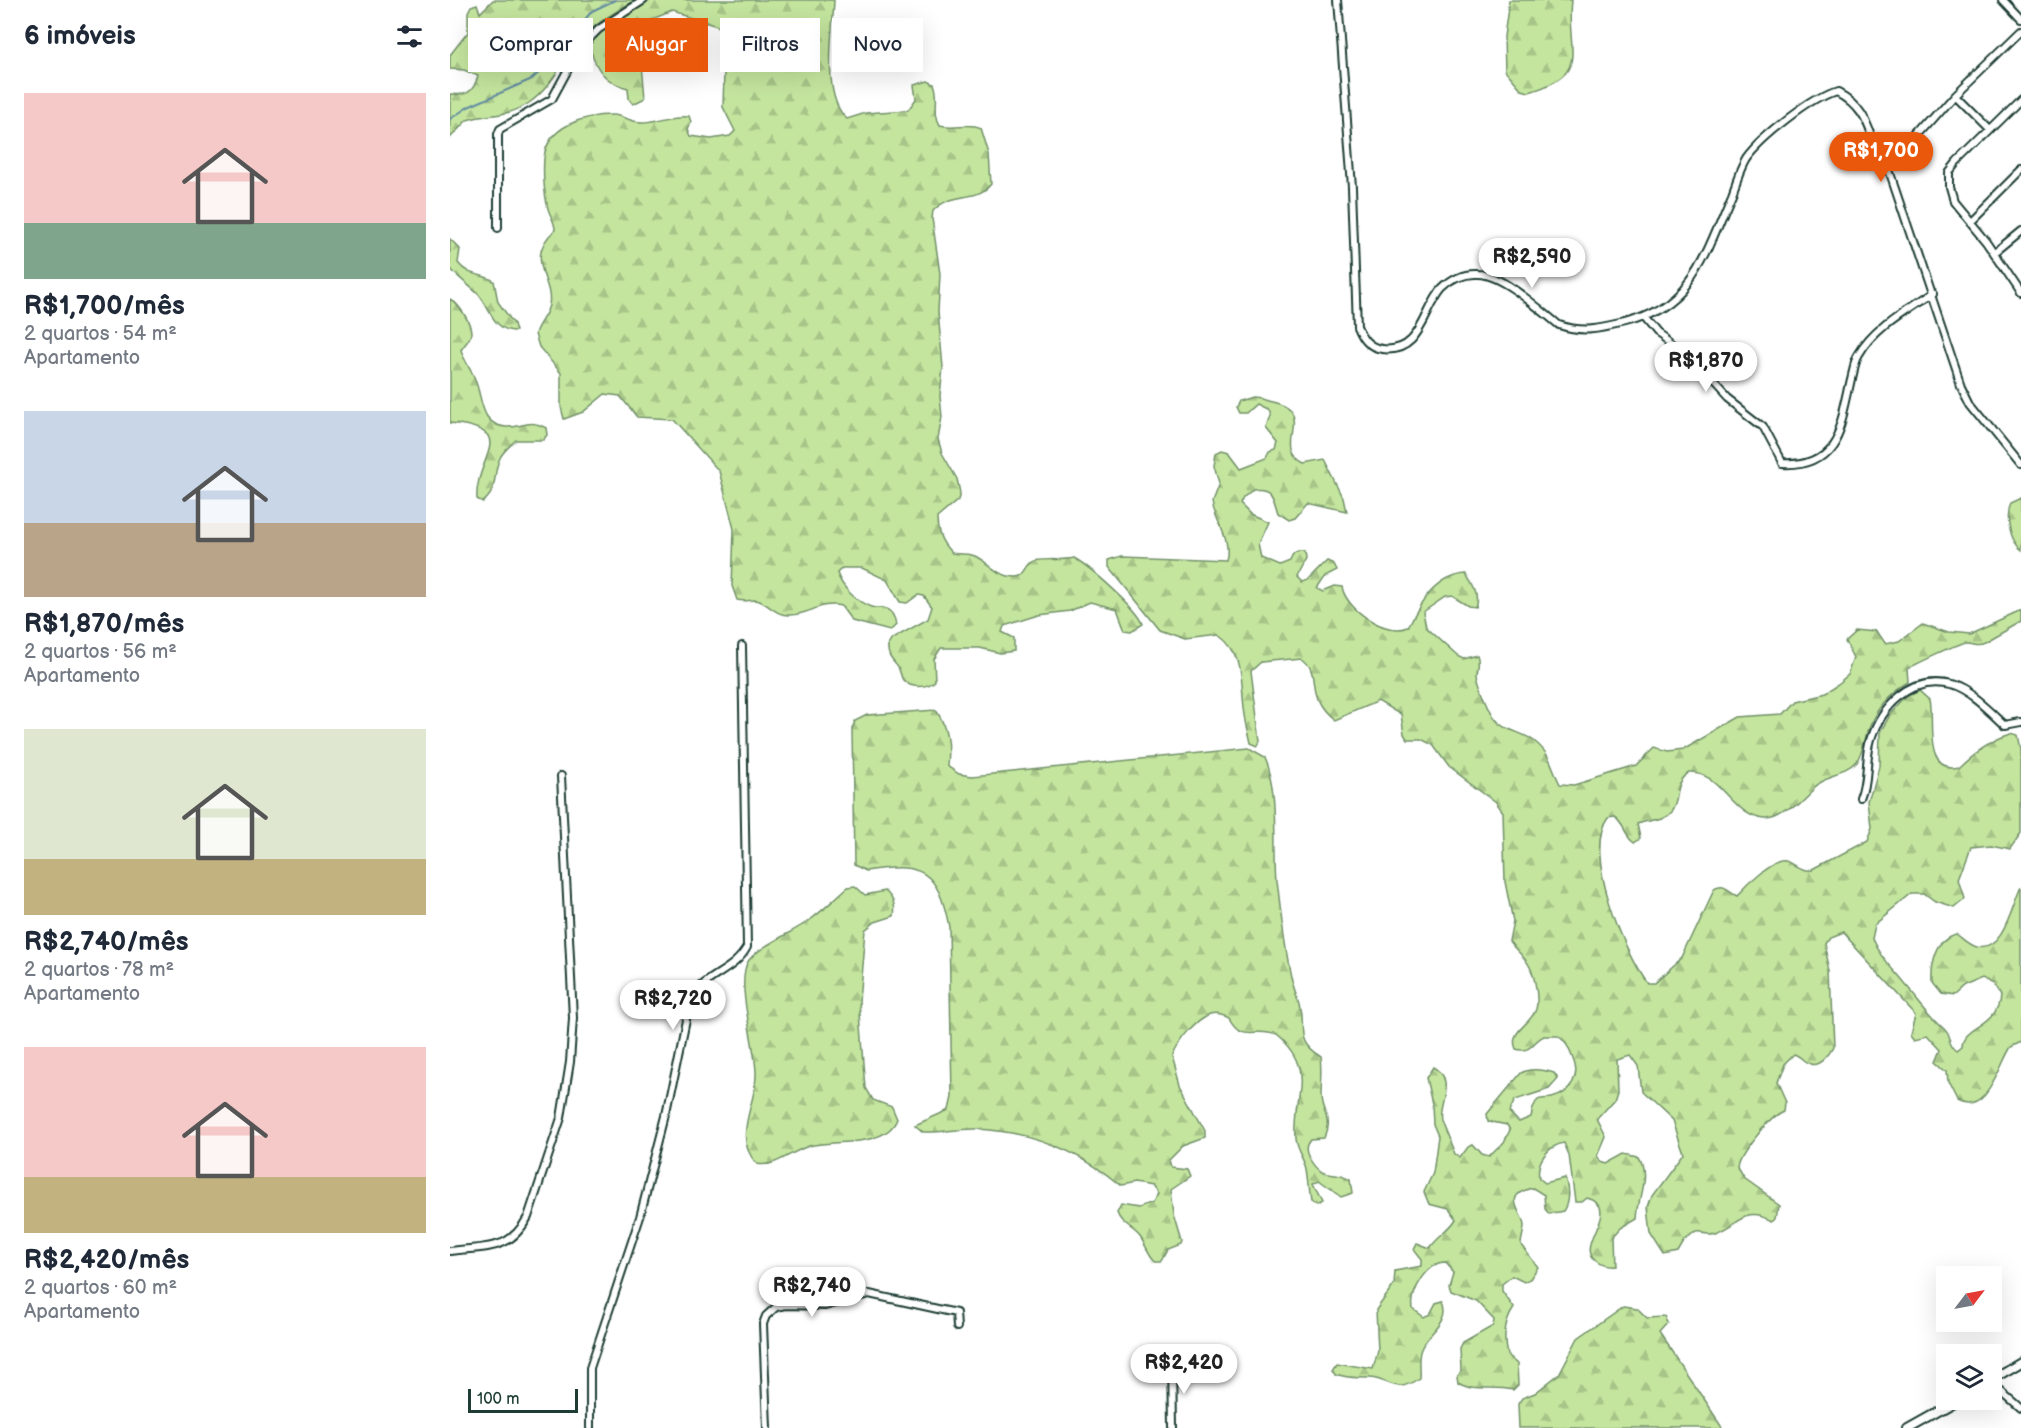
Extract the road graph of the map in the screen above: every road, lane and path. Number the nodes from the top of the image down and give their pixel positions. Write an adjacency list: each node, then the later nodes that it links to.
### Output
1 (644, 0): 12 (street)
2 (1338, 0): 17 (street)
3 (2003, 0): 4 (street)
4 (2021, 19)
5 (2021, 31): 6 (street)
6 (1955, 94): 8 (street); 9 (street)
7 (2021, 100): 8 (street)
8 (1990, 130): 11 (street)
9 (1889, 170): 16 (street); 17 (street)
10 (2021, 170): 11 (street)
11 (1970, 221): 14 (street)
12 (498, 228)
13 (2021, 231): 14 (street)
14 (1994, 253): 15 (street)
15 (2021, 293)
16 (1933, 294): 17 (street); 18 (street)
17 (1643, 317)
18 (2021, 465)
19 (742, 646): 31 (street)
20 (2021, 722): 22 (street)
21 (561, 776): 23 (street)
22 (1862, 799)
23 (450, 1251)
24 (957, 1327): 32 (street)
25 (2021, 1362): 27 (street)
26 (1172, 1363): 33 (street)
27 (2002, 1374)
28 (2002, 1390): 29 (street)
29 (2021, 1408)
30 (1939, 1410): 34 (street)
31 (590, 1428)
32 (766, 1428)
33 (1173, 1428)
34 (1907, 1428)

